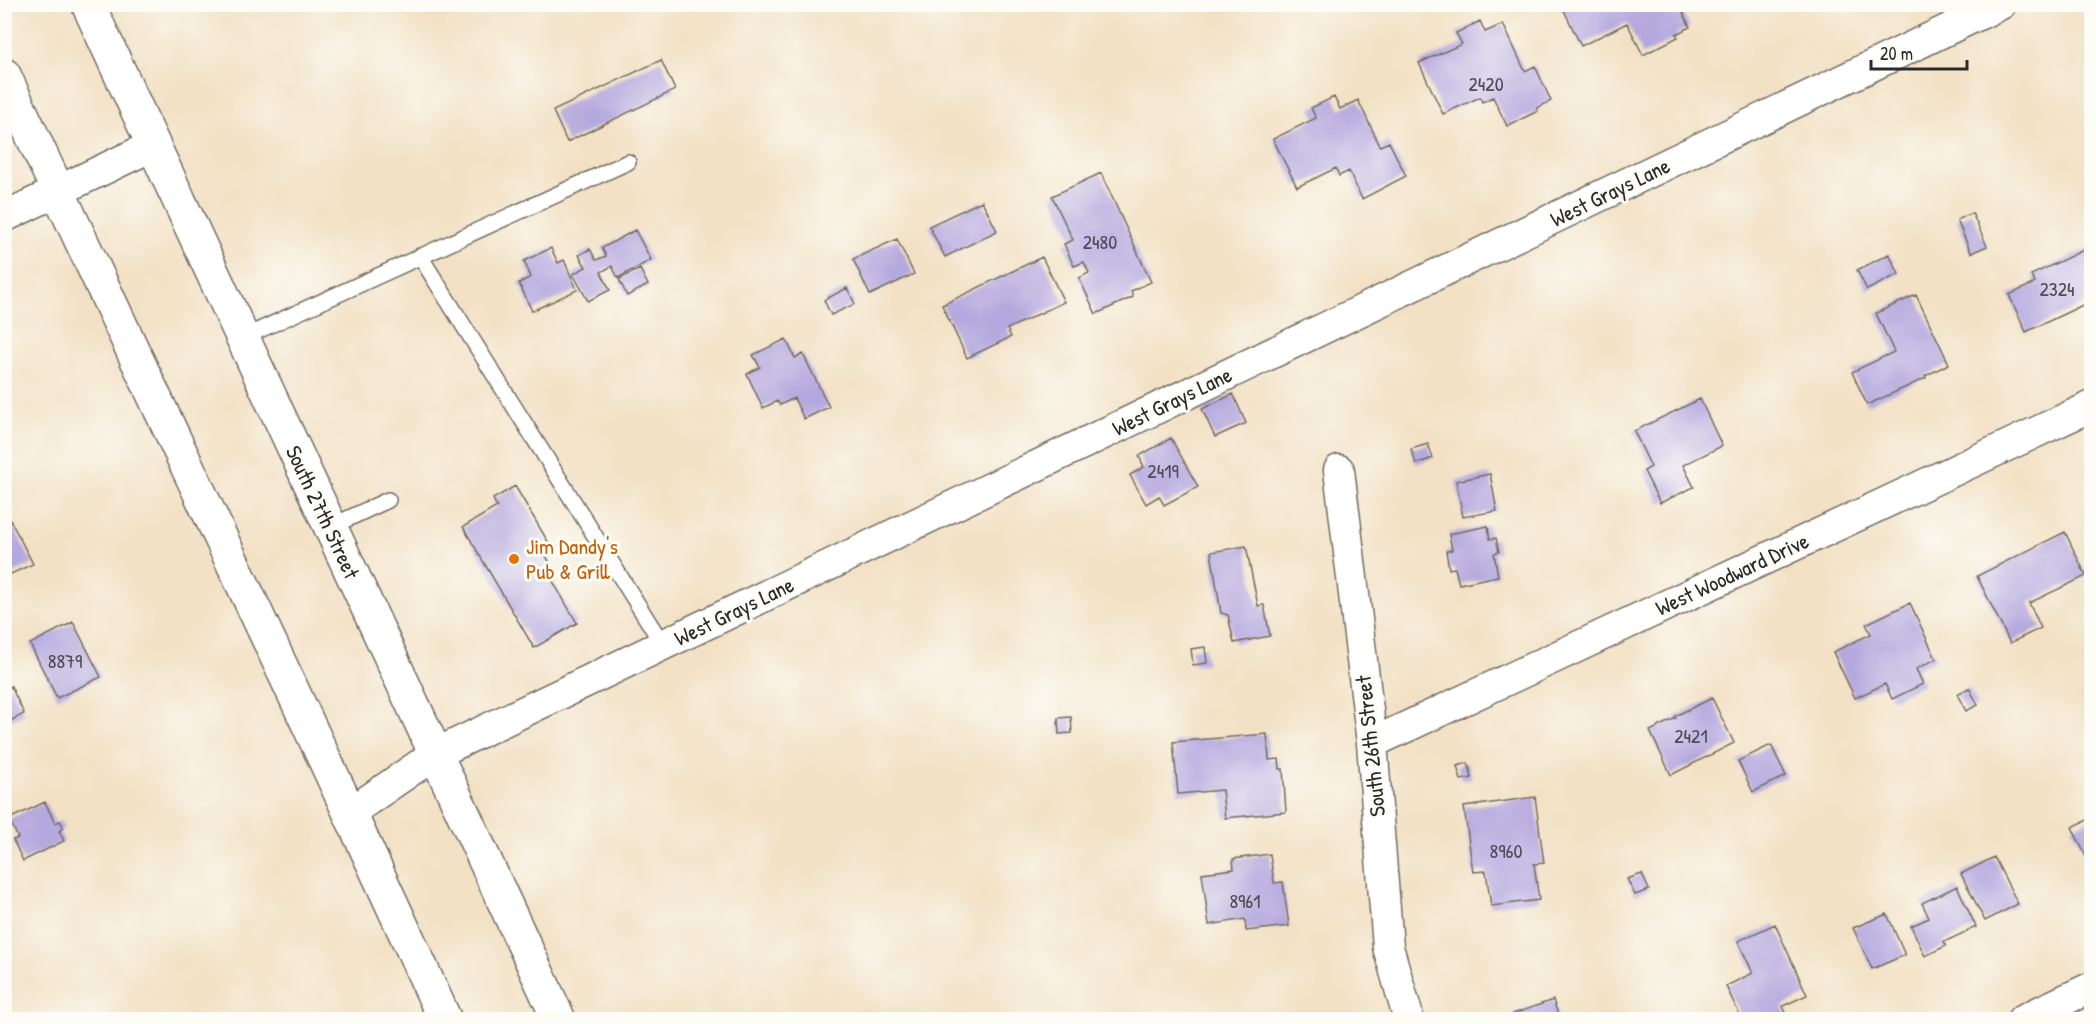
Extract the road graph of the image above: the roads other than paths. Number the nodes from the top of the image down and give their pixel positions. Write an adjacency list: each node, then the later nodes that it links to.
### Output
1 (88, 4): 4 (main road, South 27th Street)
2 (2001, 4): 14 (street, West Grays Lane)
3 (4, 75): 6 (main road)
4 (152, 146): 6 (street); 9 (main road, South 27th Street)
5 (628, 162): 8 (lane)
6 (58, 191): 7 (street); 17 (main road)
7 (4, 217)
8 (420, 256): 9 (lane); 14 (lane)
9 (242, 339): 13 (main road, South 27th Street)
10 (2091, 406): 15 (street, West Woodward Drive)
11 (1339, 470): 15 (street, South 26th Street)
12 (388, 500): 13 (lane)
13 (330, 527): 16 (main road, South 27th Street)
14 (663, 645): 16 (street, West Grays Lane)
15 (1372, 743): 21 (street, South 26th Street)
16 (435, 754): 17 (street, West Grays Lane); 20 (main road, South 27th Street)
17 (351, 812): 19 (main road)
18 (2091, 987): 22 (street)
19 (445, 1020)
20 (559, 1020)
21 (1409, 1020)
22 (2022, 1020)

